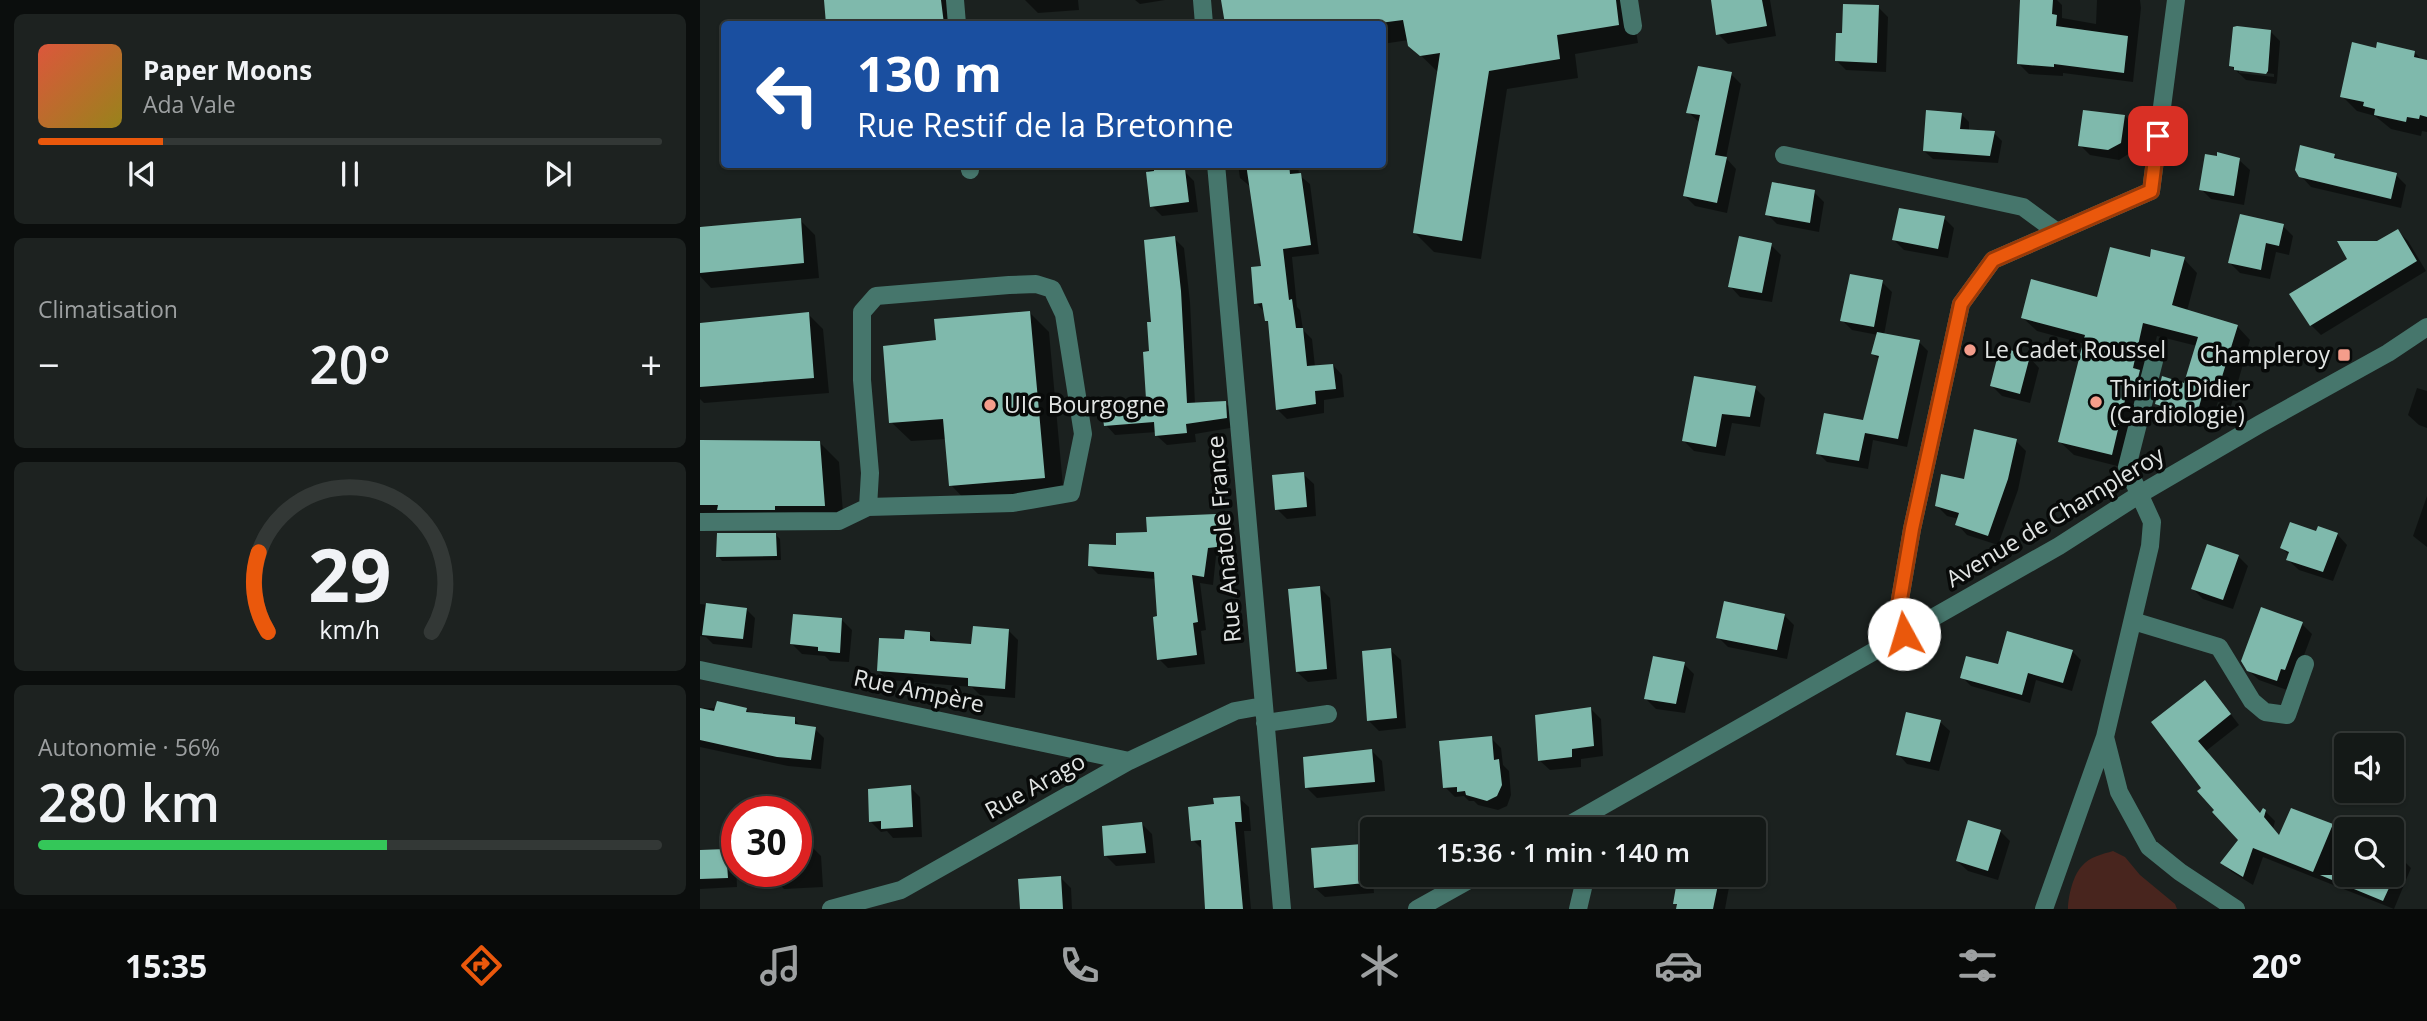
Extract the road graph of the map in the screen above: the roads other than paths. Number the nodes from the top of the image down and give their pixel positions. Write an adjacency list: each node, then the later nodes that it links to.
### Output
1 (955, 0): 5 (street)
2 (1202, 0): 6 (street)
3 (1629, 0): 7 (street)
4 (2176, 0): 10 (street)
5 (957, 21)
6 (1204, 21)
7 (1633, 26)
8 (1784, 155): 10 (street)
9 (1216, 168): 21 (street, Rue Anatole France)
10 (2057, 232): 17 (street)
11 (2427, 327): 13 (street, Avenue de Champleroy)
12 (2154, 361): 13 (street)
13 (2140, 494): 16 (street); 17 (street, Avenue de Champleroy)
14 (868, 507): 14 (street); 15 (street)
15 (700, 522)
16 (2133, 621): 18 (street); 22 (street)
17 (1904, 634): 24 (street, Avenue de Champleroy)
18 (2305, 664)
19 (700, 670): 23 (street, Rue Ampère)
20 (1328, 714): 21 (street, Rue Arago)
21 (1264, 715): 23 (street, Rue Arago); 28 (street, Rue Anatole France)
22 (2105, 737): 31 (street); 32 (street)
23 (1129, 761): 27 (street, Rue Arago)
24 (1593, 817)
25 (1457, 887): 29 (street)
26 (1583, 887): 30 (street)
27 (831, 909)
28 (1282, 909)
29 (1418, 909)
30 (1578, 909)
31 (2044, 909)
32 (2236, 909)

